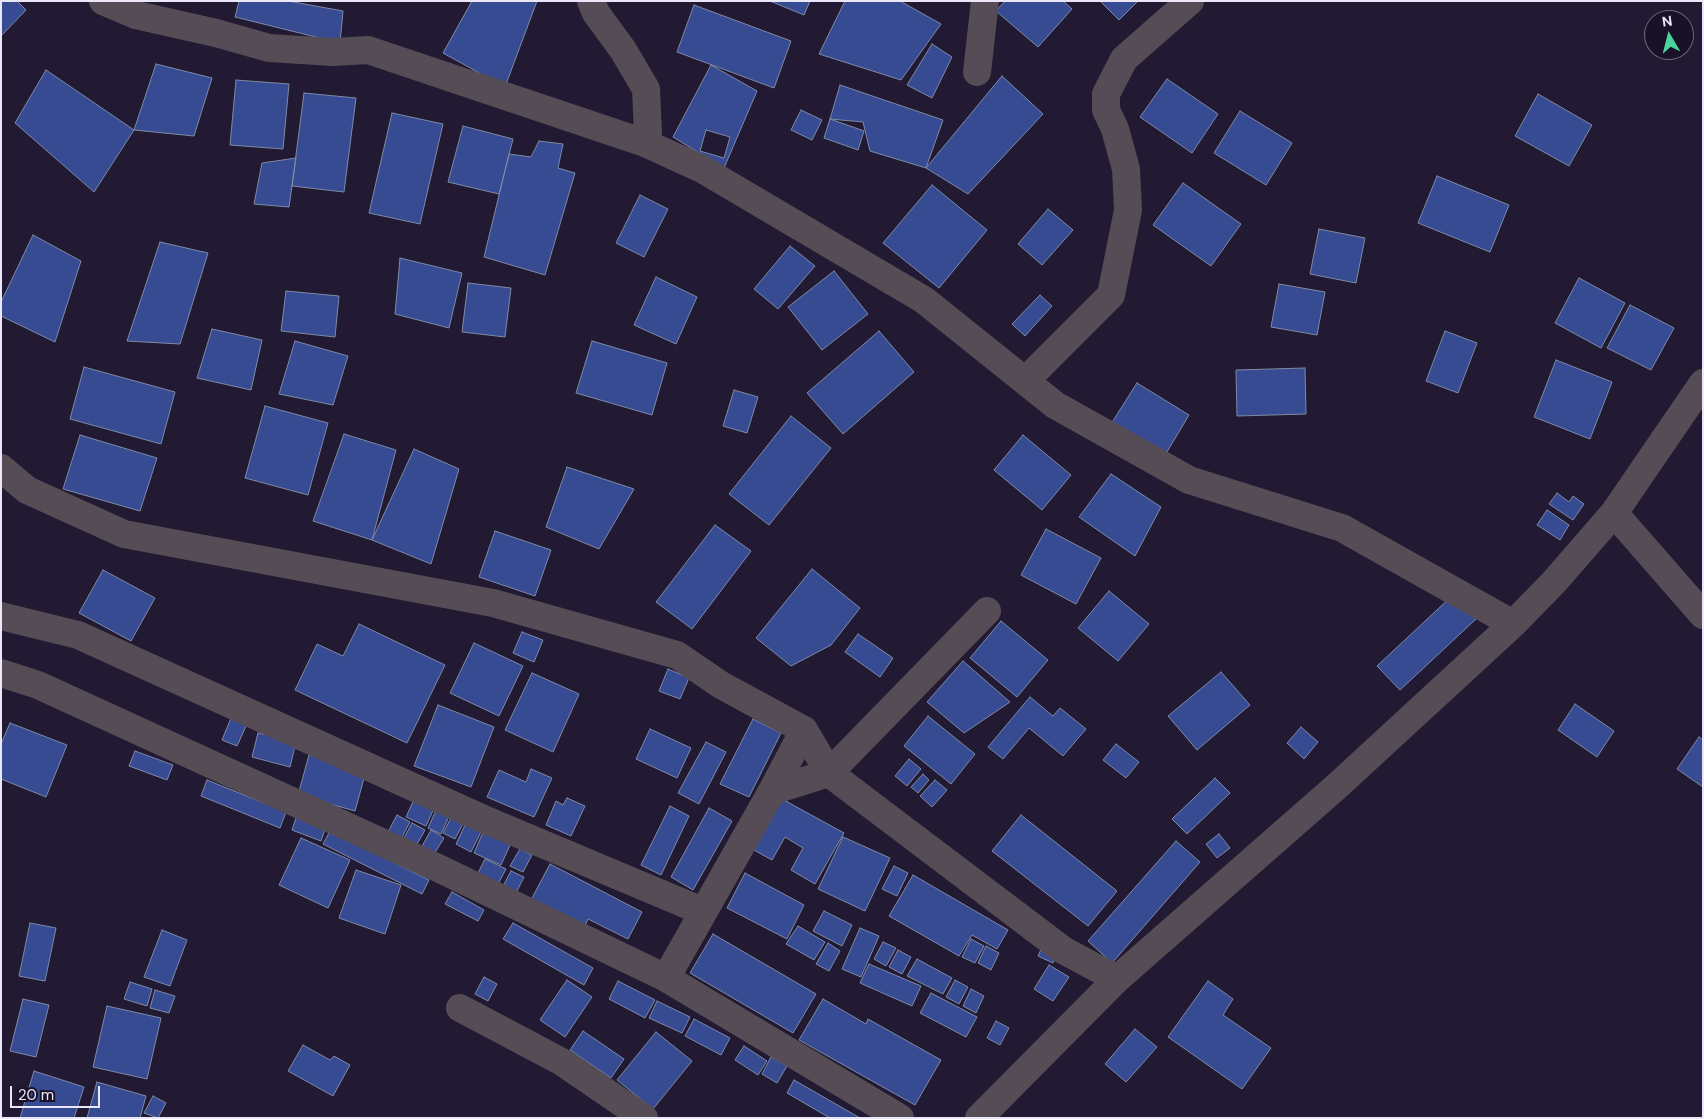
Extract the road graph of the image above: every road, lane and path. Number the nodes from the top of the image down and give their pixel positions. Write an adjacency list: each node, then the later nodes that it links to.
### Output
1 (104, 1): 6 (street)
2 (591, 1): 6 (street)
3 (985, 1): 5 (street)
4 (1190, 1): 7 (street)
5 (977, 72)
6 (645, 143): 7 (street)
7 (1025, 381): 14 (street)
8 (1703, 383): 10 (street)
9 (1, 468): 16 (street)
10 (1614, 513): 12 (street); 14 (street)
11 (986, 611): 17 (street)
12 (1703, 615)
13 (1, 616): 19 (street)
14 (1513, 624): 21 (street)
15 (1, 673): 20 (street)
16 (804, 730): 17 (street); 18 (street)
17 (829, 774): 18 (street); 21 (street)
18 (772, 791): 19 (street)
19 (702, 912): 20 (street)
20 (666, 978): 24 (street)
21 (1117, 979): 25 (street)
22 (460, 1008): 23 (street)
23 (644, 1118)
24 (900, 1118)
25 (979, 1118)

